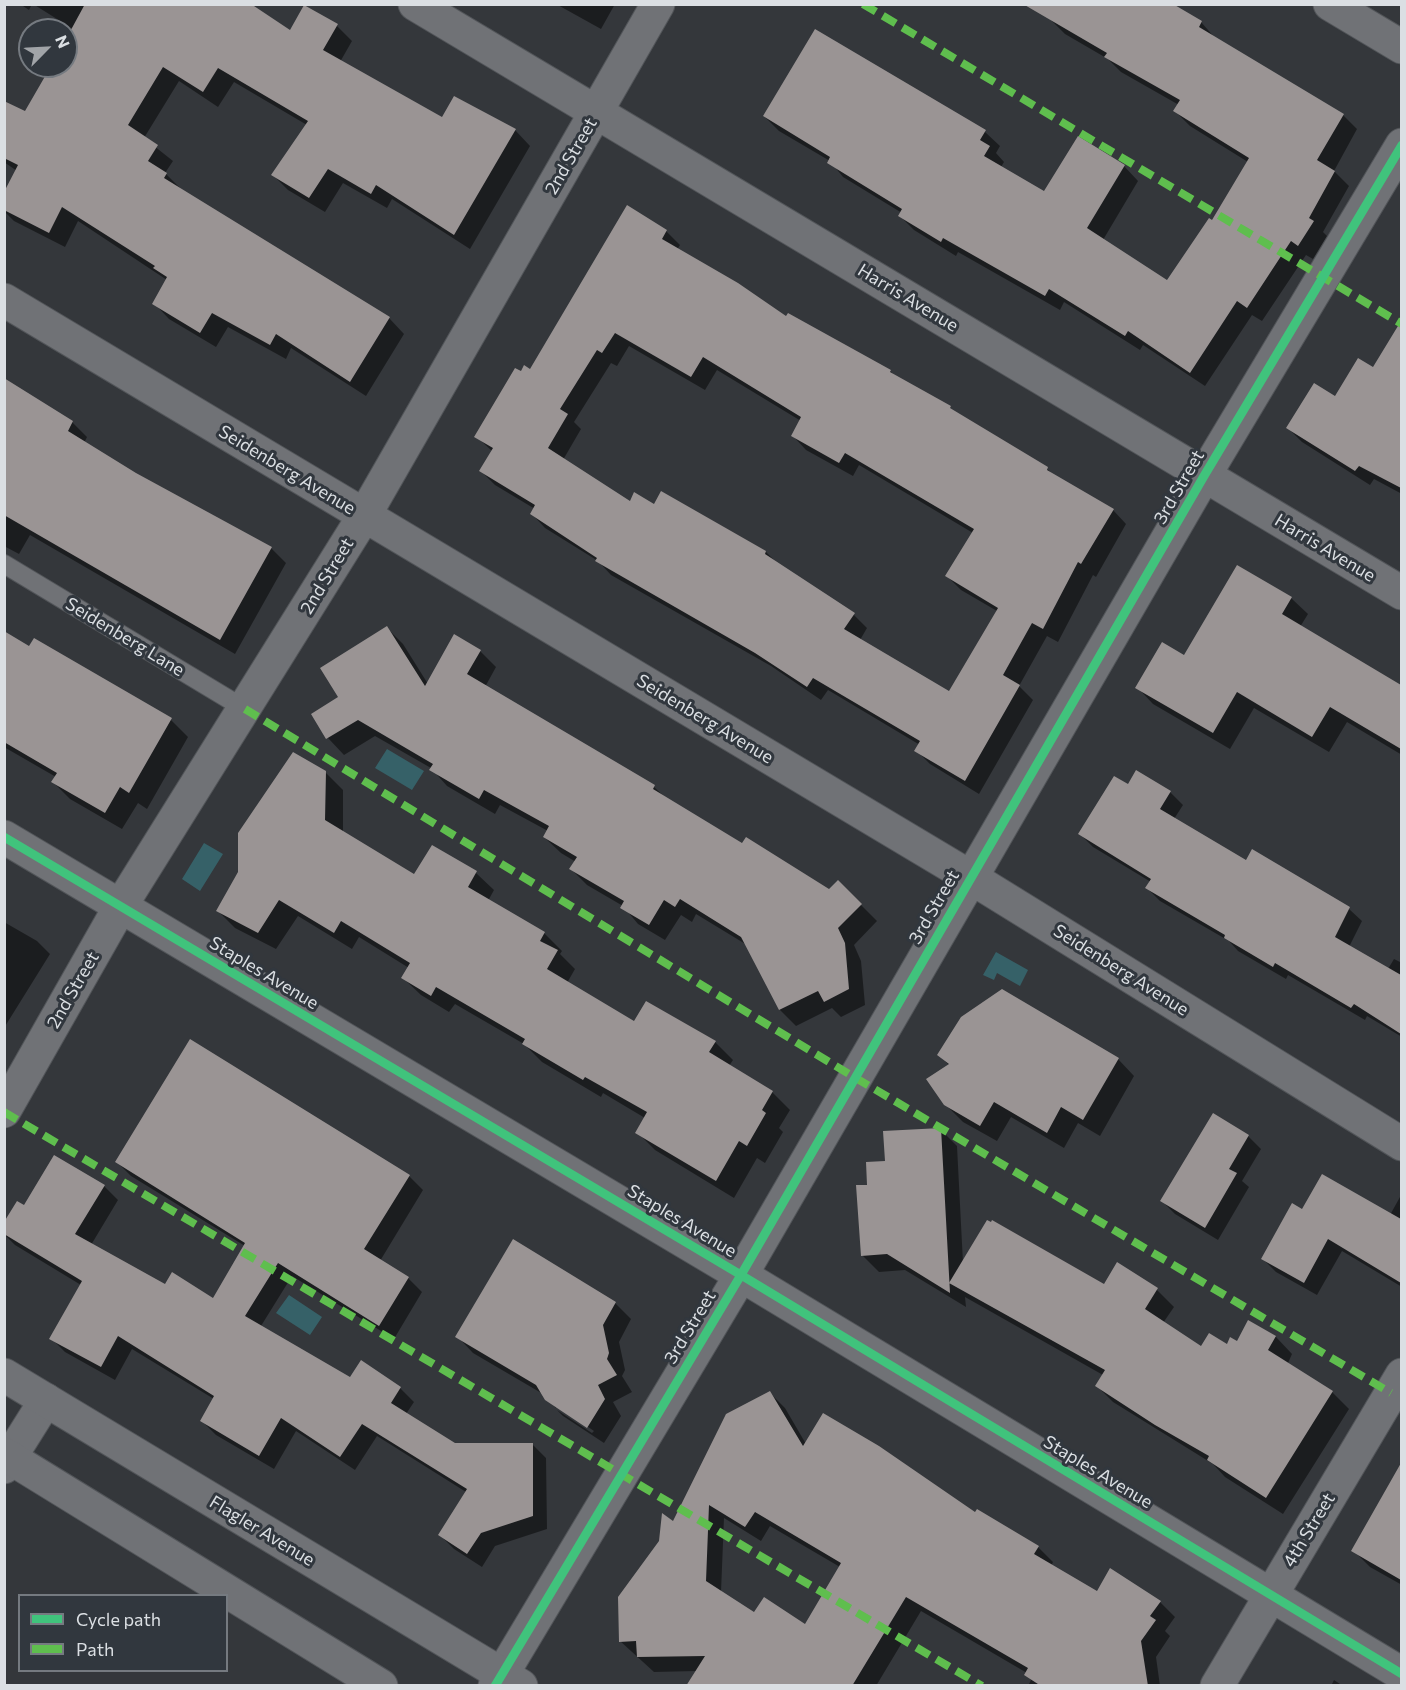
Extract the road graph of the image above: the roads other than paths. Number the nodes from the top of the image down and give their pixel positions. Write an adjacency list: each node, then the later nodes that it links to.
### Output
1 (415, 4): 5 (street, Harris Avenue)
2 (658, 4): 5 (street, 2nd Street)
3 (1330, 4): 4 (street)
4 (1401, 47)
5 (597, 111): 8 (street, Harris Avenue); 9 (street, 2nd Street)
6 (1401, 146): 8 (street, 3rd Street)
7 (4, 300): 9 (street, Seidenberg Avenue)
8 (1204, 476): 11 (street, Harris Avenue); 14 (street, 3rd Street)
9 (364, 516): 12 (street, 2nd Street); 14 (street, Seidenberg Avenue)
10 (4, 564): 12 (lane, Seidenberg Lane)
11 (1401, 593)
12 (245, 709): 15 (street, 2nd Street)
13 (4, 837): 15 (street, Staples Avenue)
14 (970, 877): 17 (street, Seidenberg Avenue); 18 (street, 3rd Street)
15 (120, 907): 16 (street, 2nd Street); 18 (street, Staples Avenue)
16 (4, 1111)
17 (1401, 1144)
18 (741, 1275): 23 (street, Staples Avenue); 25 (street, 3rd Street)
19 (4, 1375): 21 (street, Flagler Avenue)
20 (1401, 1375): 23 (street, 4th Street)
21 (46, 1400): 22 (street); 25 (street, Flagler Avenue)
22 (6, 1460): 26 (street)
23 (1270, 1595): 24 (street, Staples Avenue); 27 (street, 4th Street)
24 (1401, 1674)
25 (506, 1682)
26 (381, 1686)
27 (1217, 1686)

